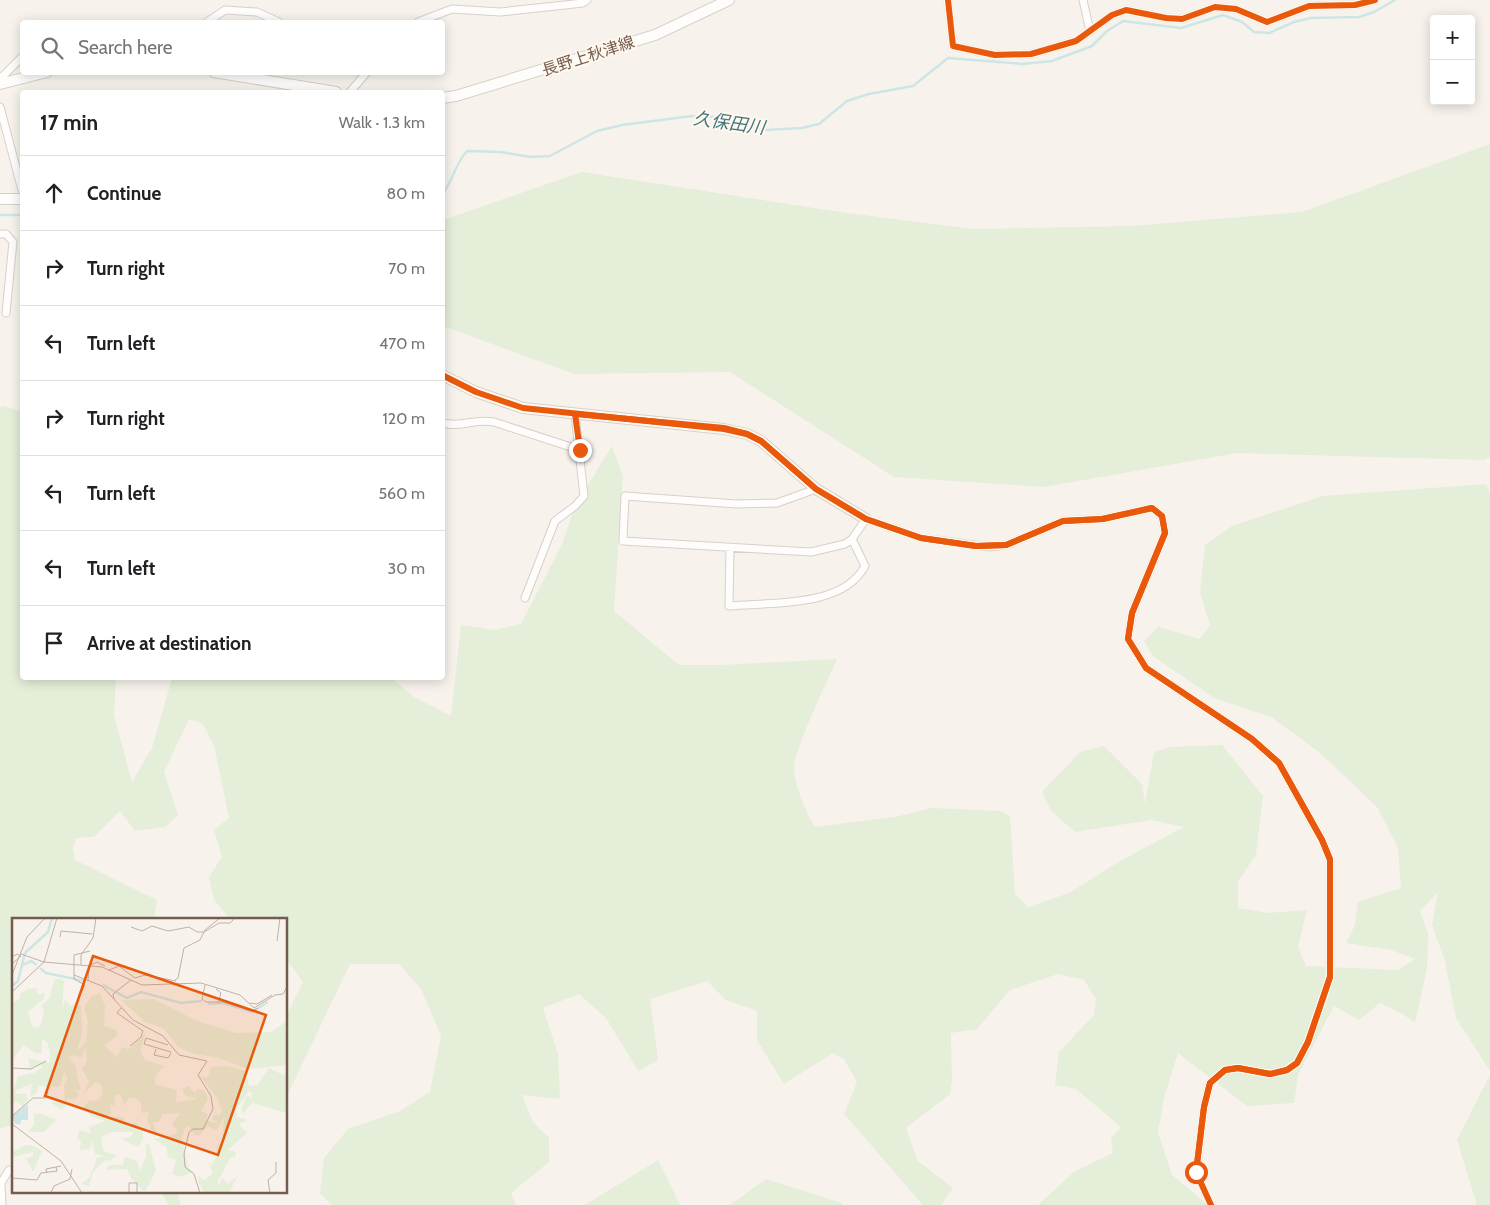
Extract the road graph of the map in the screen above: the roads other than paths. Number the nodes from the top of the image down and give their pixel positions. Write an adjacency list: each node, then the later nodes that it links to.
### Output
1 (587, 0): 8 (street)
2 (729, 0): 18 (street, 長野上秋津線)
3 (948, 0): 9 (street)
4 (1083, 0): 9 (street)
5 (1375, 0): 9 (street)
6 (210, 20): 7 (street)
7 (275, 20)
8 (423, 20)
9 (1090, 31)
10 (20, 59): 14 (street)
11 (35, 75): 15 (street)
12 (232, 75): 16 (street)
13 (364, 75): 17 (street)
14 (0, 79)
15 (0, 84)
16 (324, 90)
17 (352, 90)
18 (445, 97)
19 (0, 107): 20 (street)
20 (20, 182)
21 (0, 199): 22 (street)
22 (20, 199)
23 (0, 234): 24 (street)
24 (6, 313)
25 (445, 376): 26 (street)
26 (575, 414): 28 (street); 29 (street)
27 (445, 424): 28 (street)
28 (580, 450): 33 (street)
29 (816, 489): 30 (street); 32 (street)
30 (866, 519): 31 (street); 36 (street)
31 (852, 539): 32 (street); 32 (street)
32 (730, 548)
33 (524, 598)
34 (9, 1170): 35 (street)
35 (2, 1205)
36 (1211, 1205)

